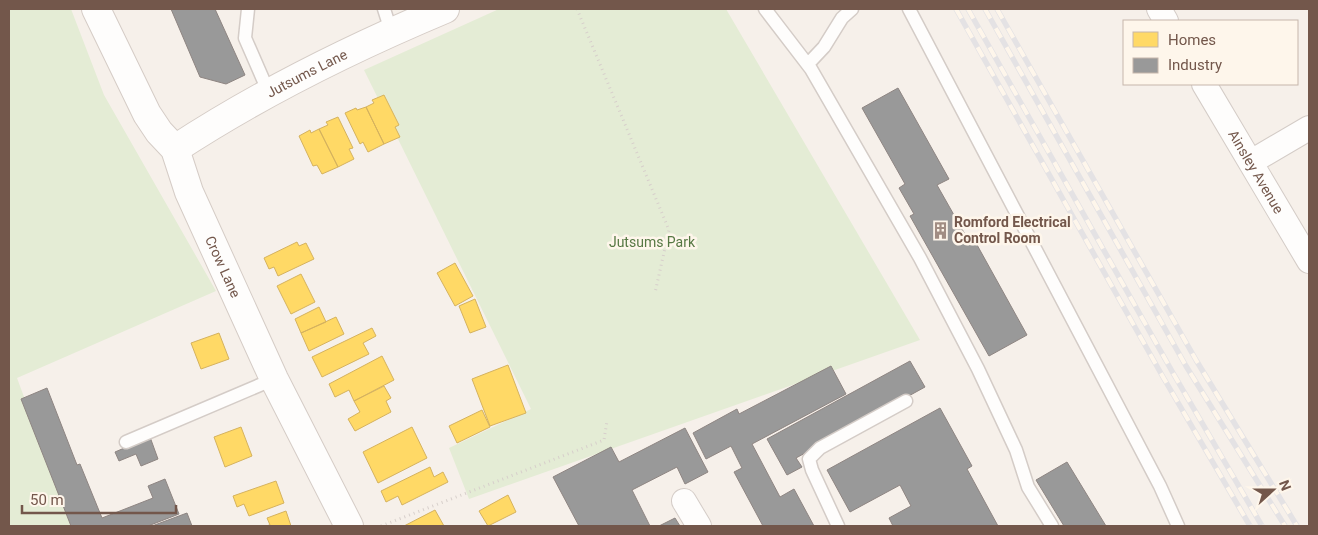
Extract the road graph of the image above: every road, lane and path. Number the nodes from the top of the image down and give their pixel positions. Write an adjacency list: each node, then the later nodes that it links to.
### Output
1 (96, 9): 15 (street, Crow Lane)
2 (248, 9): 13 (lane)
3 (445, 9): 9 (street, Jutsums Lane)
4 (577, 9): 18 (path)
5 (765, 9): 11 (lane)
6 (852, 9): 11 (lane)
7 (909, 9): 29 (lane)
8 (1159, 9): 10 (street)
9 (388, 20): 13 (street, Jutsums Lane)
10 (1165, 20)
11 (808, 64): 28 (lane)
12 (1205, 85): 16 (street, Ainsley Avenue)
13 (269, 93): 15 (street, Jutsums Lane)
14 (1309, 128): 16 (street)
15 (175, 150): 19 (street, Crow Lane)
16 (1251, 162): 17 (street, Ainsley Avenue)
17 (1309, 262)
18 (655, 294)
19 (274, 379): 22 (lane); 24 (street, Crow Lane)
20 (906, 401): 27 (lane)
21 (607, 421): 25 (path)
22 (126, 442)
23 (684, 501): 26 (street)
24 (349, 526)
25 (381, 526)
26 (699, 526)
27 (838, 526)
28 (1052, 526)
29 (1178, 526)

